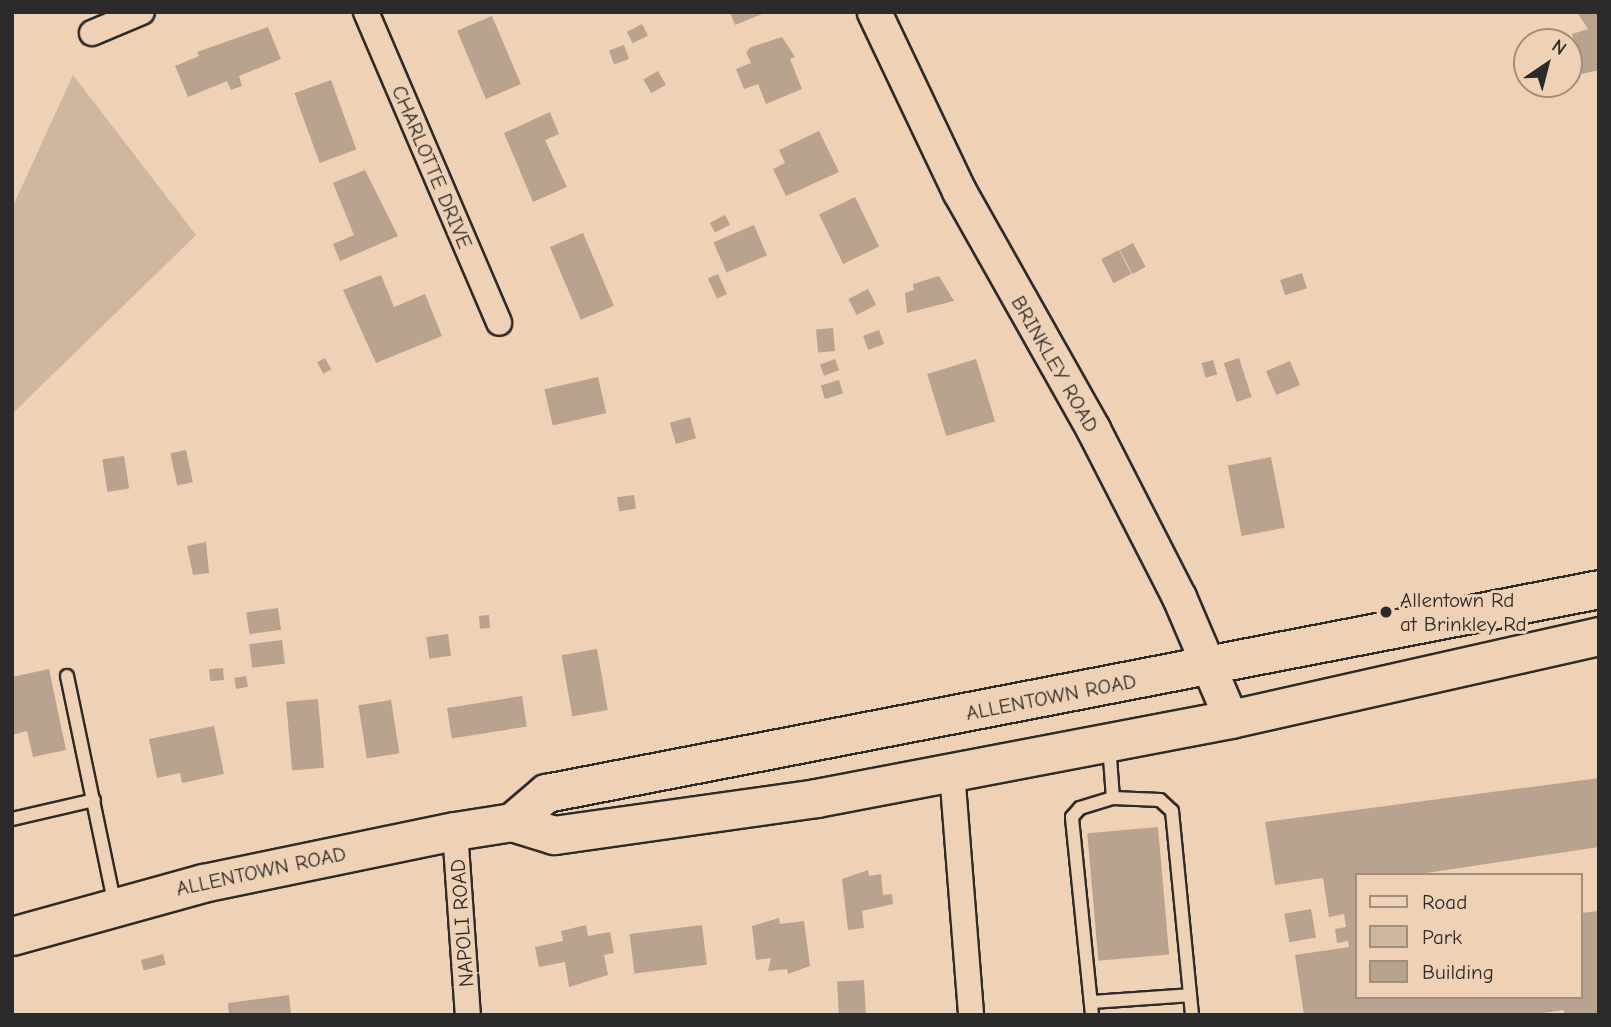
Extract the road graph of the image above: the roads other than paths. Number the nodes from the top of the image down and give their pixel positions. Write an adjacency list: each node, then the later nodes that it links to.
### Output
1 (142, 12): 4 (street)
2 (366, 12): 5 (street, CHARLOTTE DRIVE)
3 (874, 12): 8 (main road, BRINKLEY ROAD)
4 (92, 33)
5 (499, 323)
6 (1599, 589): 8 (main road, ALLENTOWN ROAD)
7 (1599, 636): 10 (main road, ALLENTOWN ROAD)
8 (1210, 666): 10 (main road, BRINKLEY ROAD); 16 (main road, ALLENTOWN ROAD)
9 (67, 676): 14 (lane)
10 (1231, 719): 11 (main road, ALLENTOWN ROAD)
11 (1108, 740): 12 (main road, ALLENTOWN ROAD); 13 (lane)
12 (952, 772): 16 (main road, ALLENTOWN ROAD); 23 (street)
13 (1113, 798): 20 (lane); 21 (lane)
14 (93, 800): 15 (lane); 18 (lane)
15 (12, 819)
16 (512, 822): 17 (main road, ALLENTOWN ROAD)
17 (455, 831): 18 (main road, ALLENTOWN ROAD); 22 (street, NAPOLI ROAD)
18 (116, 905): 19 (main road, ALLENTOWN ROAD)
19 (12, 936)
20 (1190, 995): 21 (lane); 24 (lane)
21 (1092, 1008)
22 (468, 1015)
23 (971, 1015)
24 (1192, 1015)

